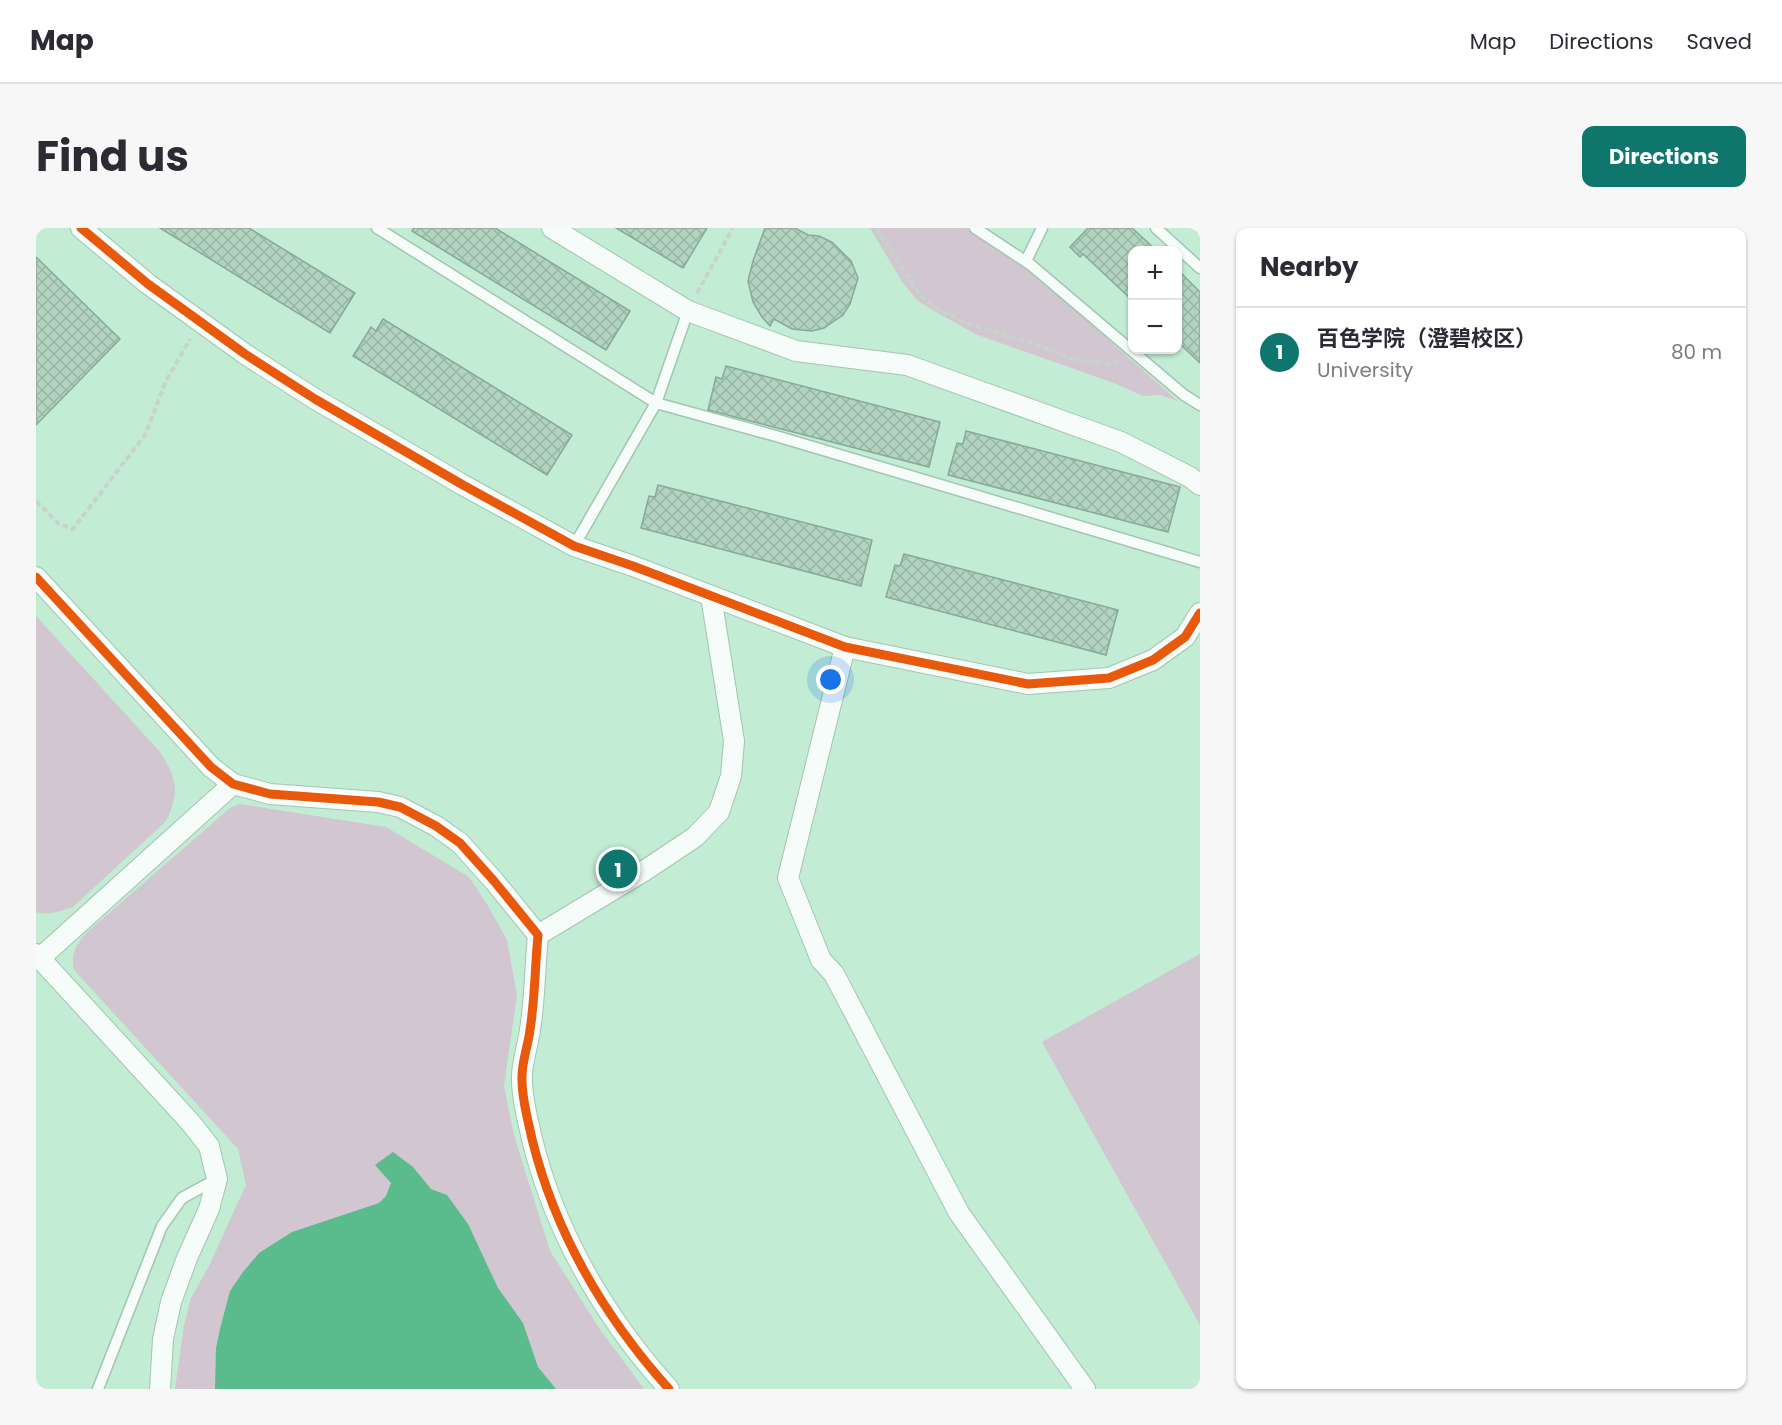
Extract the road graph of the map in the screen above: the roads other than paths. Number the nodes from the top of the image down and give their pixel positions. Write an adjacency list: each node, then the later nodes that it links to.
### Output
1 (81, 228): 13 (street)
2 (377, 228): 10 (lane)
3 (552, 228): 9 (street)
4 (975, 228): 7 (lane)
5 (1042, 228): 7 (lane)
6 (1156, 228): 8 (lane)
7 (1026, 261): 11 (lane)
8 (1200, 268)
9 (688, 311): 10 (lane); 12 (street)
10 (656, 403): 13 (lane); 14 (lane)
11 (1200, 405)
12 (1200, 485)
13 (574, 546): 16 (street)
14 (1200, 562)
15 (36, 577): 19 (street)
16 (711, 596): 18 (street); 20 (street)
17 (1200, 613): 18 (street)
18 (845, 647): 26 (street)
19 (233, 784): 20 (street); 21 (street)
20 (537, 934): 25 (street)
21 (38, 956): 22 (street)
22 (218, 1179): 23 (lane); 24 (street)
23 (98, 1389)
24 (160, 1389)
25 (669, 1389)
26 (1086, 1389)

